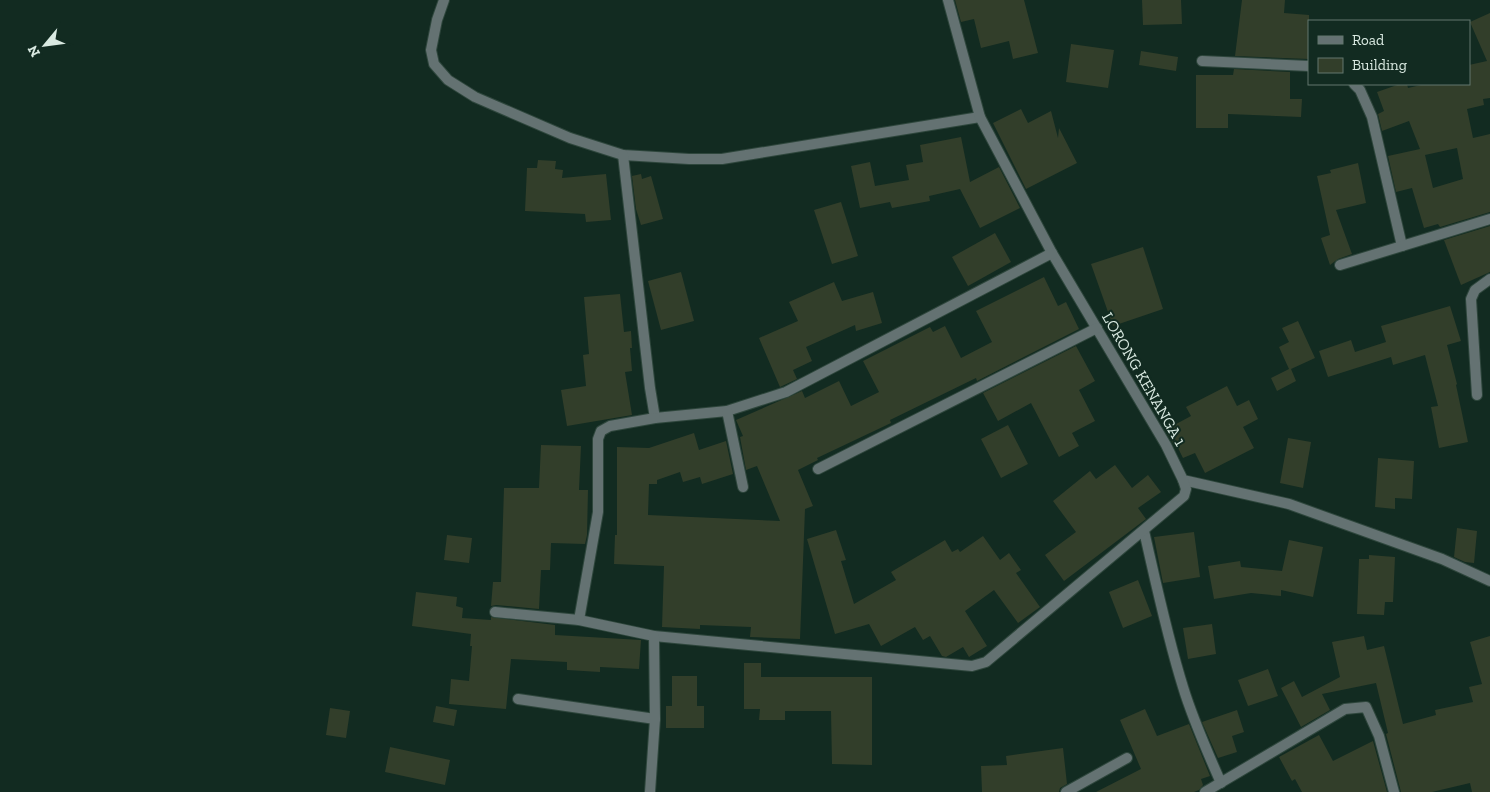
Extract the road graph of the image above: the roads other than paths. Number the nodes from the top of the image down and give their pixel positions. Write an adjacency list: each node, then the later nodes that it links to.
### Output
1 (444, 0): 7 (street)
2 (948, 0): 6 (street, LORONG KENANGA 1)
3 (1202, 61): 4 (street)
4 (1308, 66)
5 (1355, 85): 9 (street)
6 (980, 117): 7 (street); 10 (street, LORONG KENANGA 1)
7 (623, 155): 16 (street)
8 (1490, 218): 9 (street)
9 (1402, 246): 11 (street)
10 (1052, 253): 13 (street, LORONG KENANGA 1); 15 (street)
11 (1340, 265)
12 (1490, 279): 14 (street)
13 (1098, 328): 17 (street); 18 (street, LORONG KENANGA 1)
14 (1478, 395)
15 (727, 411): 16 (street); 19 (street)
16 (655, 418): 23 (street)
17 (818, 469)
18 (1183, 480): 20 (street); 21 (street)
19 (743, 487)
20 (1144, 531): 24 (street); 28 (street)
21 (1490, 581)
22 (495, 612): 23 (street)
23 (579, 620): 24 (street)
24 (654, 636): 26 (street)
25 (518, 699): 26 (street)
26 (655, 719): 29 (street)
27 (1127, 758): 30 (street)
28 (1221, 783): 31 (street); 32 (street)
29 (650, 792)
30 (1066, 792)
31 (1205, 792)
32 (1394, 792)

